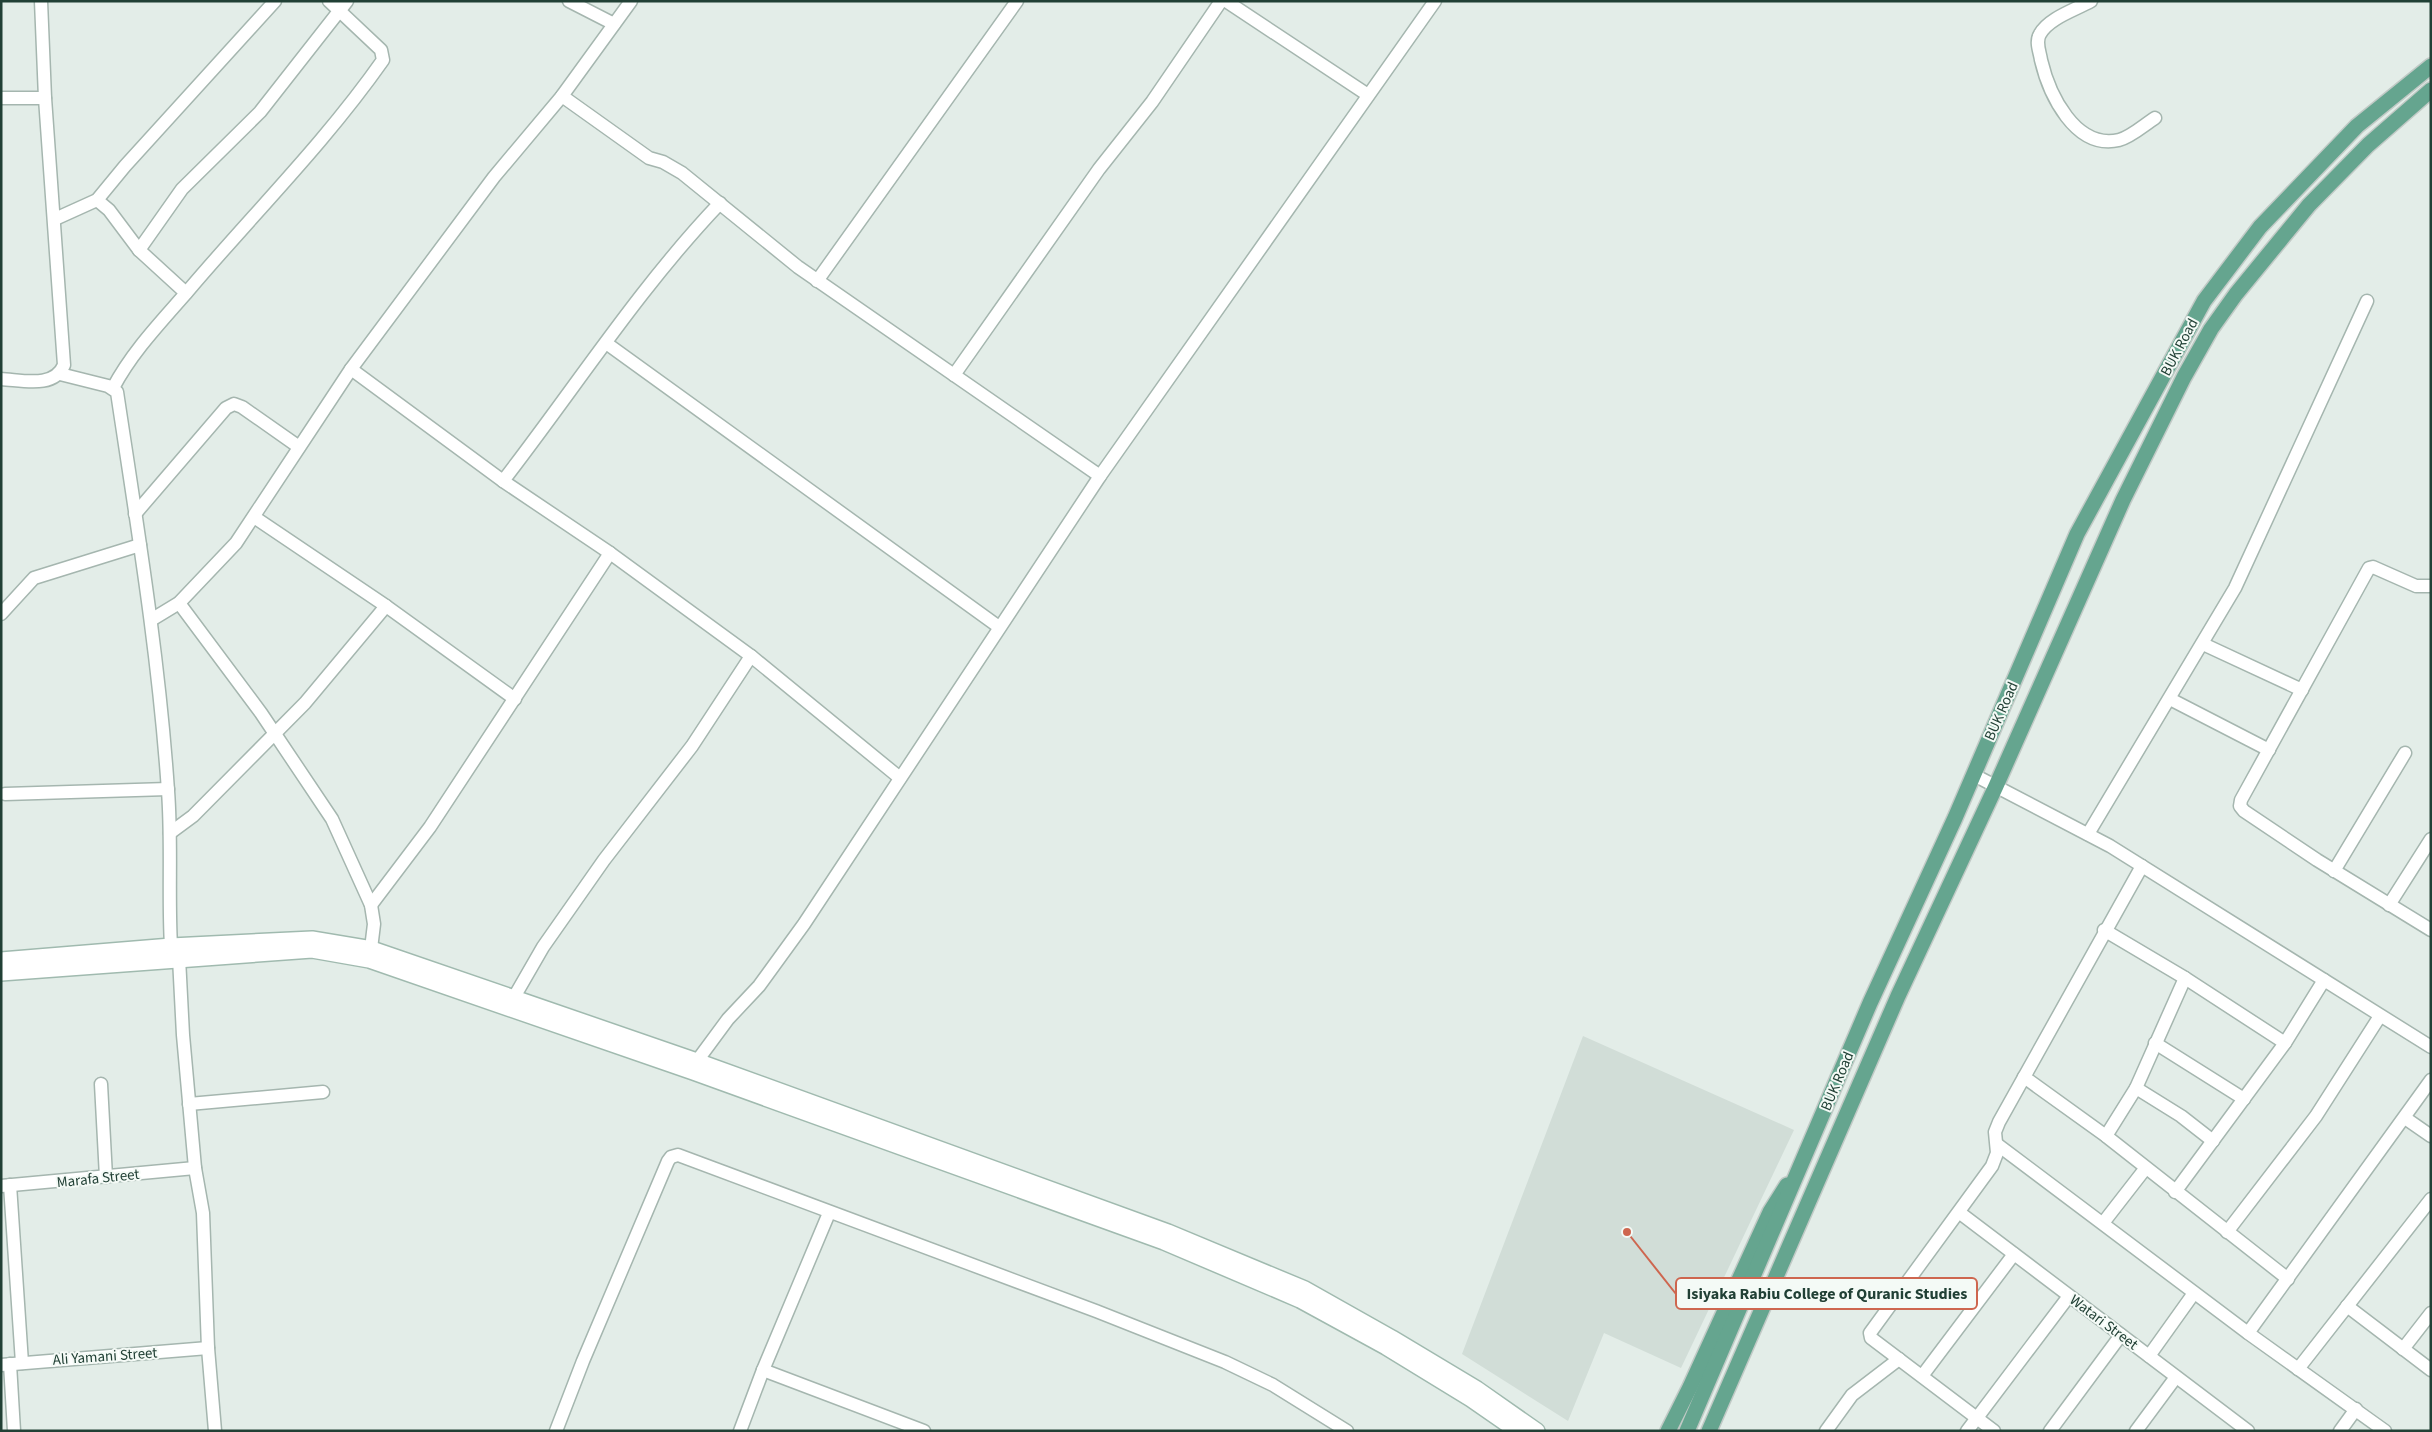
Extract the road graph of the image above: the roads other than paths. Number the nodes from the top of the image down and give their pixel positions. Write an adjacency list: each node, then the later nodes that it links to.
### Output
1 (41, 1): 18 (street)
2 (274, 1): 20 (street)
3 (329, 1): 11 (street)
4 (569, 1): 12 (street)
5 (631, 1): 12 (street)
6 (1018, 1): 24 (street)
7 (1221, 1): 30 (street)
8 (1226, 1): 15 (street)
9 (1435, 1): 15 (street)
10 (2091, 1): 19 (street)
11 (343, 6): 23 (street); 25 (street)
12 (614, 24): 16 (street)
13 (2431, 66): 54 (main road, BUK Road)
14 (2431, 90): 56 (main road, BUK Road)
15 (1368, 95): 34 (street)
16 (562, 96): 21 (street); 28 (street)
17 (1, 98): 18 (street)
18 (45, 98): 22 (street)
19 (2154, 118)
20 (97, 200): 22 (street); 23 (street)
21 (720, 203): 24 (street); 27 (street)
22 (55, 218): 29 (street)
23 (139, 250): 25 (street)
24 (818, 281): 30 (street)
25 (186, 293): 32 (street)
26 (2367, 301): 46 (street)
27 (606, 343): 35 (street); 45 (street)
28 (351, 369): 33 (street); 35 (street)
29 (60, 374): 31 (street); 32 (street)
30 (954, 375): 34 (street)
31 (1, 379)
32 (113, 388): 36 (street)
33 (299, 446): 36 (street); 37 (street)
34 (1100, 476): 45 (street)
35 (503, 481): 39 (street)
36 (135, 514): 38 (street)
37 (254, 517): 41 (street); 42 (street)
38 (140, 545): 43 (street); 44 (street)
39 (610, 553): 47 (street); 49 (street)
40 (2431, 586): 48 (street)
41 (179, 603): 44 (street); 51 (street)
42 (386, 606): 49 (street); 51 (street)
43 (1, 614)
44 (151, 620): 57 (street)
45 (999, 627): 55 (street)
46 (2203, 644): 48 (street); 50 (street)
47 (750, 656): 55 (street); 74 (street)
48 (2302, 690): 52 (street)
49 (515, 698): 64 (street)
50 (2170, 699): 52 (street); 60 (street)
51 (275, 733): 59 (street); 64 (street)
52 (2269, 750): 63 (street)
53 (2405, 753): 63 (street)
54 (1974, 774): 56 (street); 96 (main road, BUK Road)
55 (900, 778): 79 (street)
56 (1996, 786): 60 (street); 92 (main road, BUK Road)
57 (168, 789): 58 (street); 59 (street)
58 (5, 794)
59 (170, 834): 68 (street)
60 (2088, 834): 62 (street)
61 (2431, 839): 65 (street)
62 (2142, 866): 66 (street); 73 (street)
63 (2334, 871): 65 (street)
64 (371, 905): 69 (street)
65 (2389, 905): 67 (street)
66 (2104, 930): 72 (street); 80 (street)
67 (2431, 930)
68 (175, 952): 69 (main road); 70 (main road); 71 (main road); 86 (street)
69 (371, 954): 74 (main road); 79 (main road)
70 (1, 960)
71 (1, 973)
72 (2185, 978): 76 (street); 77 (street)
73 (2324, 980): 75 (street); 77 (street)
74 (513, 998): 79 (main road)
75 (2380, 1016): 78 (street); 103 (street)
76 (2155, 1043): 83 (street); 85 (street)
77 (2285, 1043): 85 (street)
78 (2431, 1047)
79 (695, 1066): 124 (main road)
80 (2024, 1077): 88 (street); 91 (street)
81 (2431, 1080): 87 (street)
82 (101, 1084): 95 (street)
83 (2136, 1088): 88 (street); 90 (street)
84 (323, 1092): 86 (street)
85 (2244, 1099): 90 (street)
86 (189, 1104): 93 (street)
87 (2405, 1118): 89 (street); 105 (street)
88 (2106, 1136): 94 (street)
89 (2431, 1136)
90 (2213, 1141): 98 (street)
91 (1998, 1144): 101 (street); 102 (street)
92 (1826, 1162): 134 (main road, BUK Road); 135 (main road)
93 (195, 1168): 95 (street, Marafa Street); 112 (street)
94 (2145, 1169): 98 (street); 102 (street)
95 (106, 1177): 97 (street, Marafa Street)
96 (1798, 1177): 132 (main road); 133 (main road, BUK Road)
97 (6, 1185): 116 (street)
98 (2175, 1192): 103 (street)
99 (2431, 1199): 108 (street)
100 (829, 1213): 118 (street); 127 (street); 130 (street)
101 (1960, 1213): 104 (street, Watari Street); 115 (street)
102 (2103, 1223): 106 (street)
103 (2227, 1232): 105 (street)
104 (2014, 1254): 107 (street, Watari Street); 120 (street)
105 (2288, 1279): 110 (street)
106 (2194, 1293): 110 (street); 114 (street)
107 (2069, 1296): 111 (street, Watari Street); 123 (street)
108 (2347, 1306): 113 (street); 117 (street)
109 (2431, 1313): 113 (street)
110 (2248, 1333): 117 (street)
111 (2121, 1335): 114 (street, Watari Street); 139 (street)
112 (208, 1348): 116 (street, Ali Yamani Street); 126 (street)
113 (2403, 1349): 119 (street)
114 (2149, 1356): 121 (street, Watari Street)
115 (1899, 1359): 120 (street); 136 (street)
116 (11, 1364): 125 (street)
117 (2298, 1369): 122 (street)
118 (763, 1370): 128 (street); 129 (street)
119 (2431, 1370)
120 (1922, 1376): 123 (street)
121 (2176, 1377): 140 (street); 141 (street, Watari Street)
122 (2356, 1409): 142 (street); 143 (street)
123 (1977, 1418): 137 (street); 138 (street)
124 (1508, 1424): 131 (main road)
125 (14, 1431)
126 (215, 1431)
127 (556, 1431)
128 (740, 1431)
129 (924, 1431)
130 (1347, 1431)
131 (1537, 1431)
132 (1668, 1431)
133 (1687, 1431)
134 (1709, 1431)
135 (1717, 1431)
136 (1826, 1431)
137 (1967, 1431)
138 (1994, 1431)
139 (2050, 1431)
140 (2136, 1431)
141 (2248, 1431)
142 (2340, 1431)
143 (2385, 1431)

